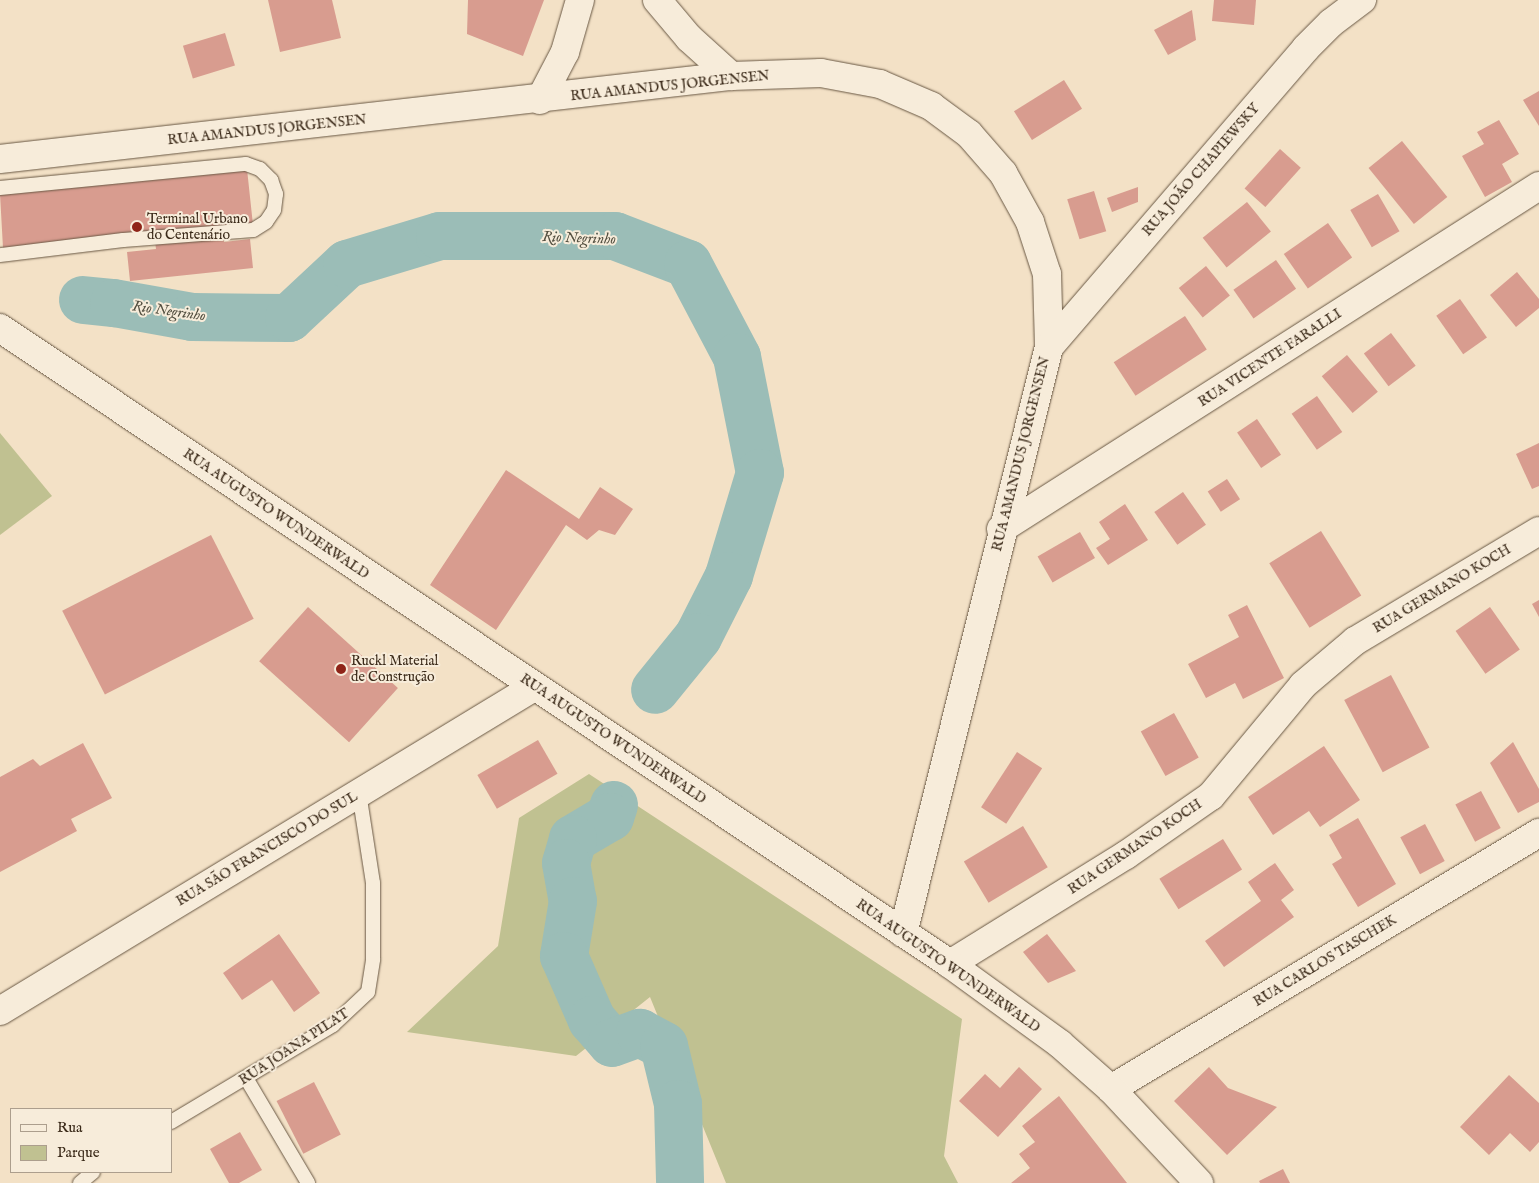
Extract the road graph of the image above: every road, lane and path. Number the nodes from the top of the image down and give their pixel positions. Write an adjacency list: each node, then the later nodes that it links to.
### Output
1 (580, 0): 5 (street)
2 (657, 0): 4 (street)
3 (1362, 0): 11 (street, RUA JOÃO CHAPIEWSKY)
4 (732, 76): 5 (street, RUA AMANDUS JORGENSEN); 11 (street, RUA AMANDUS JORGENSEN)
5 (540, 100): 6 (street, RUA AMANDUS JORGENSEN)
6 (0, 159)
7 (1539, 186): 12 (street, RUA VICENTE FARALLI)
8 (0, 188): 9 (lane)
9 (0, 255)
10 (0, 328): 14 (street, RUA AUGUSTO WUNDERWALD)
11 (1049, 348): 12 (street, RUA AMANDUS JORGENSEN)
12 (1001, 529): 17 (street, RUA AMANDUS JORGENSEN)
13 (1539, 531): 18 (street, RUA GERMANO KOCH)
14 (534, 687): 15 (street, RUA SÃO FRANCISCO DO SUL); 17 (street, RUA AUGUSTO WUNDERWALD)
15 (359, 793): 19 (street, RUA SÃO FRANCISCO DO SUL); 20 (lane, RUA JOANA PILAT)
16 (1539, 834): 21 (street, RUA CARLOS TASCHEK)
17 (903, 933): 18 (street, RUA AUGUSTO WUNDERWALD)
18 (950, 964): 21 (street, RUA AUGUSTO WUNDERWALD)
19 (0, 1012)
20 (246, 1078): 22 (lane, RUA JOANA PILAT); 25 (lane)
21 (1111, 1089): 26 (street, RUA AUGUSTO WUNDERWALD)
22 (172, 1121)
23 (92, 1173): 24 (lane)
24 (80, 1183)
25 (308, 1183)
26 (1199, 1183)

